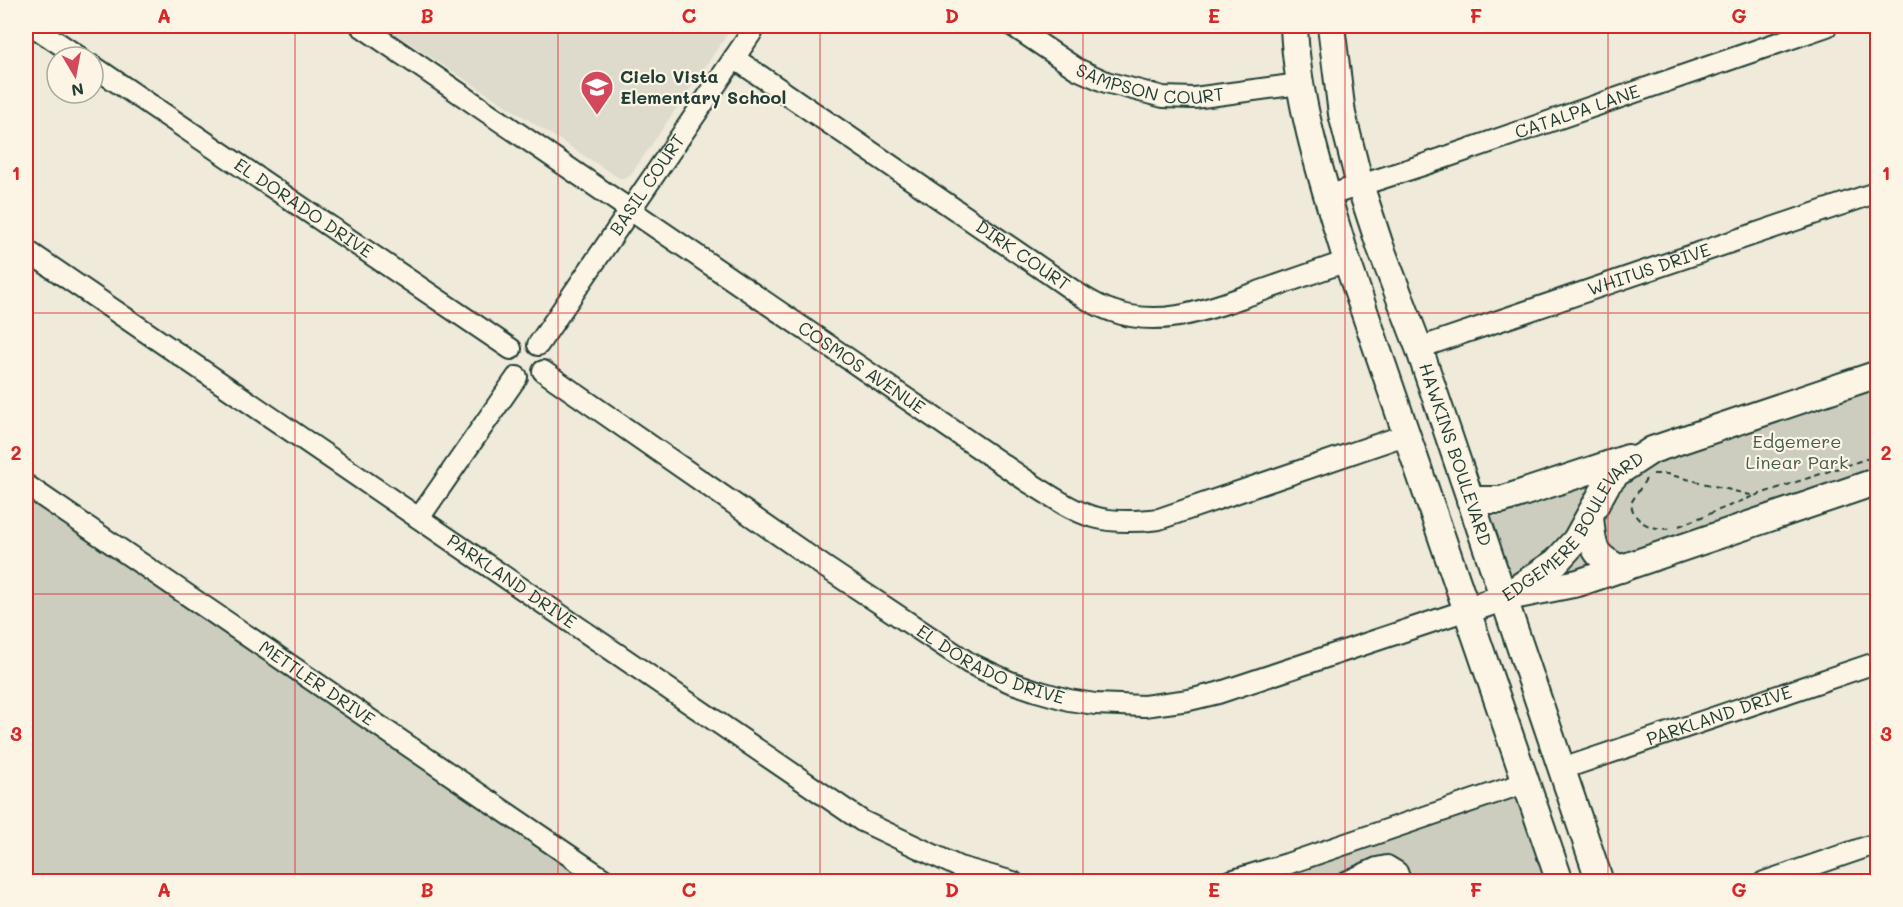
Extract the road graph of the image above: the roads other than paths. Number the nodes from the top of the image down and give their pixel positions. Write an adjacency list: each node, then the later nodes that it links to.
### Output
1 (33, 26): 8 (street)
2 (362, 26): 15 (street, COSMOS AVENUE)
3 (756, 26): 9 (street, BASIL COURT)
4 (1013, 26): 11 (street, SAMPSON COURT)
5 (1294, 26): 11 (main road)
6 (1331, 26): 12 (main road, HAWKINS BOULEVARD)
7 (1827, 26): 12 (street, CATALPA LANE)
8 (61, 45)
9 (734, 58): 15 (street, BASIL COURT); 17 (street, DIRK COURT)
10 (105, 74): 20 (street, EL DORADO DRIVE)
11 (1299, 84): 14 (main road)
12 (1360, 185): 14 (street, CATALPA LANE); 19 (main road, HAWKINS BOULEVARD)
13 (1878, 192): 19 (street, WHITUS DRIVE)
14 (1327, 196): 17 (main road)
15 (630, 210): 18 (street, BASIL COURT); 24 (street, COSMOS AVENUE)
16 (26, 250): 30 (street, PARKLAND DRIVE)
17 (1347, 261): 24 (main road)
18 (538, 345): 20 (street); 21 (street)
19 (1419, 348): 28 (main road, HAWKINS BOULEVARD)
20 (511, 350): 23 (street)
21 (543, 372): 23 (street); 33 (street, EL DORADO DRIVE)
22 (1878, 374): 25 (main road, EDGEMERE BOULEVARD)
23 (517, 377): 30 (street)
24 (1408, 434): 33 (main road)
25 (1652, 450): 28 (main road); 29 (main road, EDGEMERE BOULEVARD)
26 (1878, 481): 31 (main road, EDGEMERE BOULEVARD)
27 (26, 485): 39 (street, METTLER DRIVE)
28 (1470, 500): 32 (main road, HAWKINS BOULEVARD)
29 (1590, 516): 31 (main road); 32 (main road, EDGEMERE BOULEVARD)
30 (419, 518): 38 (street, PARKLAND DRIVE)
31 (1621, 569): 32 (main road, EDGEMERE BOULEVARD)
32 (1503, 598): 33 (main road, EL DORADO DRIVE); 35 (main road, HAWKINS BOULEVARD)
33 (1467, 610): 36 (main road)
34 (1878, 662): 35 (street, PARKLAND DRIVE)
35 (1562, 769): 45 (main road, HAWKINS BOULEVARD)
36 (1527, 782): 41 (street); 44 (main road)
37 (1878, 843): 46 (street)
38 (957, 874): 40 (street, PARKLAND DRIVE)
39 (608, 882)
40 (1013, 882)
41 (1227, 882)
42 (1346, 882): 43 (street)
43 (1401, 882)
44 (1560, 882)
45 (1600, 882)
46 (1764, 882)

